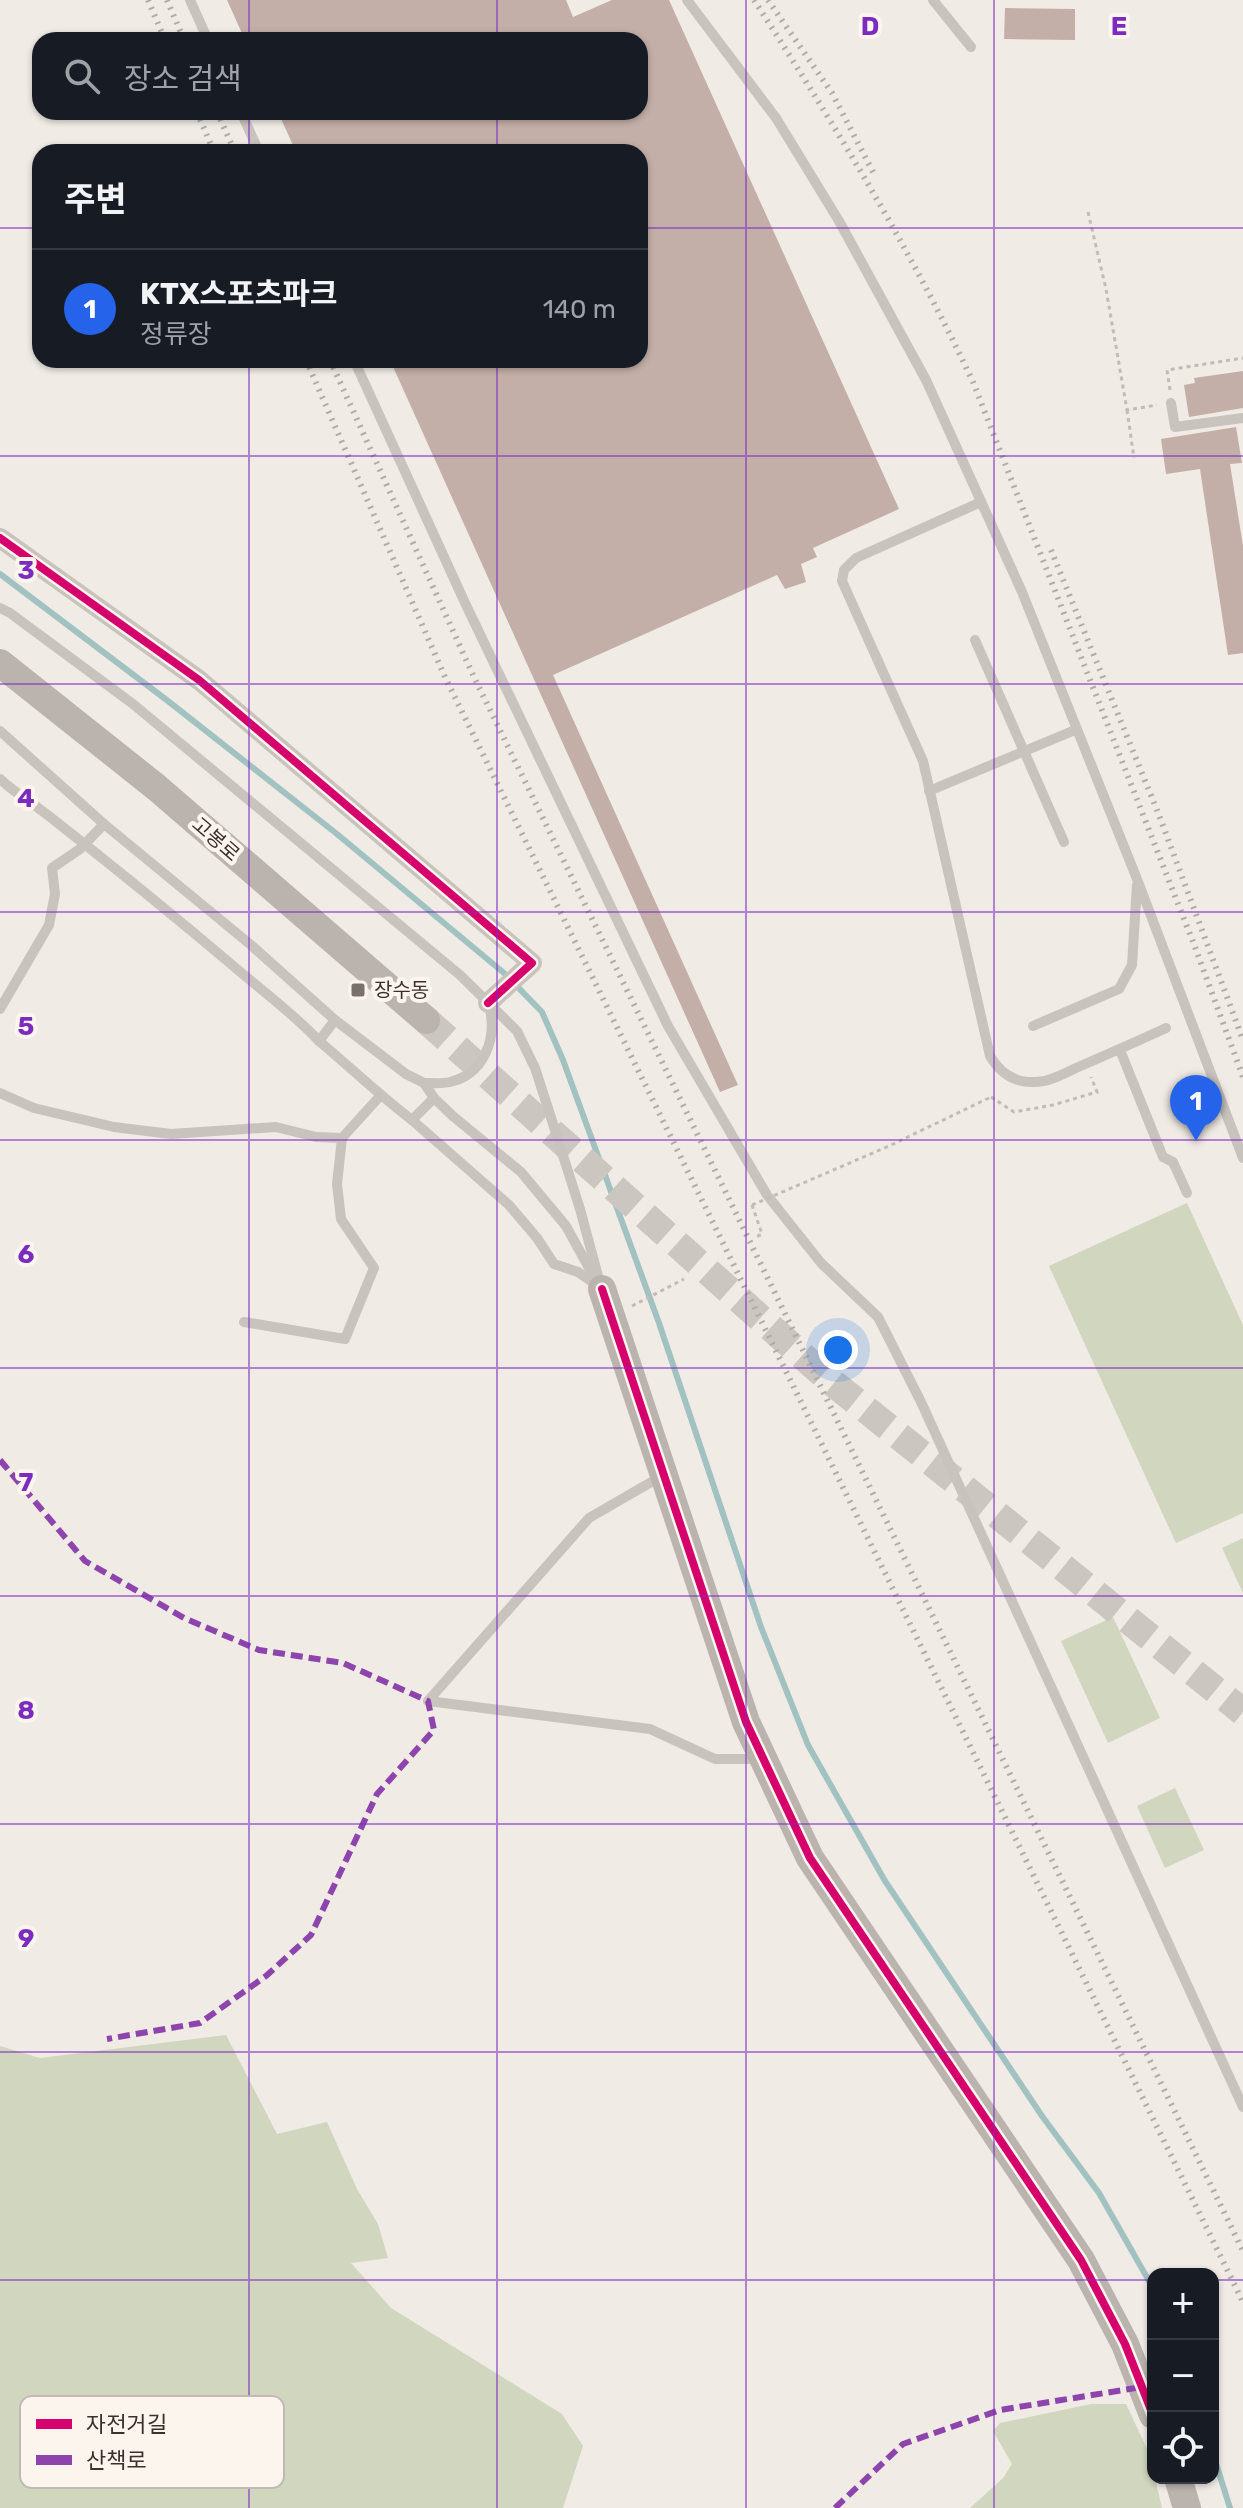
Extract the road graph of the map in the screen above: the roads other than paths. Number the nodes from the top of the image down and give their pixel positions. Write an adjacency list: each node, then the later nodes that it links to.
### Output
1 (190, 0): 4 (lane)
2 (687, 0): 11 (lane)
3 (933, 0): 5 (lane)
4 (204, 32)
5 (971, 47)
6 (245, 120): 7 (lane)
7 (255, 144)
8 (358, 368): 45 (lane)
9 (1171, 403): 10 (lane)
10 (1243, 418)
11 (981, 502): 16 (lane); 20 (lane)
12 (0, 538): 25 (street)
13 (0, 608): 25 (lane)
14 (975, 640): 18 (lane)
15 (0, 663): 28 (street, 고봉로)
16 (1075, 730): 18 (lane); 24 (lane)
17 (0, 731): 21 (lane)
18 (1024, 753): 20 (lane); 22 (lane)
19 (0, 779): 23 (lane)
20 (929, 791): 32 (lane)
21 (104, 824): 23 (lane); 27 (lane)
22 (1064, 842)
23 (85, 844): 26 (lane); 31 (lane)
24 (1137, 879): 29 (lane); 39 (lane)
25 (493, 999): 33 (lane); 41 (lane)
26 (0, 1009)
27 (335, 1020): 31 (lane); 33 (lane)
28 (426, 1020)
29 (1033, 1026)
30 (1166, 1028): 32 (lane)
31 (319, 1041): 35 (lane)
32 (1120, 1050): 40 (lane)
33 (424, 1083): 36 (lane)
34 (0, 1093): 38 (lane)
35 (380, 1096): 37 (lane); 38 (lane)
36 (434, 1098): 37 (lane); 41 (lane)
37 (412, 1120): 41 (lane)
38 (342, 1138): 42 (lane)
39 (1243, 1158)
40 (1187, 1193)
41 (602, 1289): 43 (street)
42 (244, 1322)
43 (665, 1474): 44 (street); 44 (lane)
44 (763, 1759): 46 (street)
45 (1243, 2107)
46 (1152, 2412)
47 (1180, 2484): 48 (street)
48 (1187, 2508)

